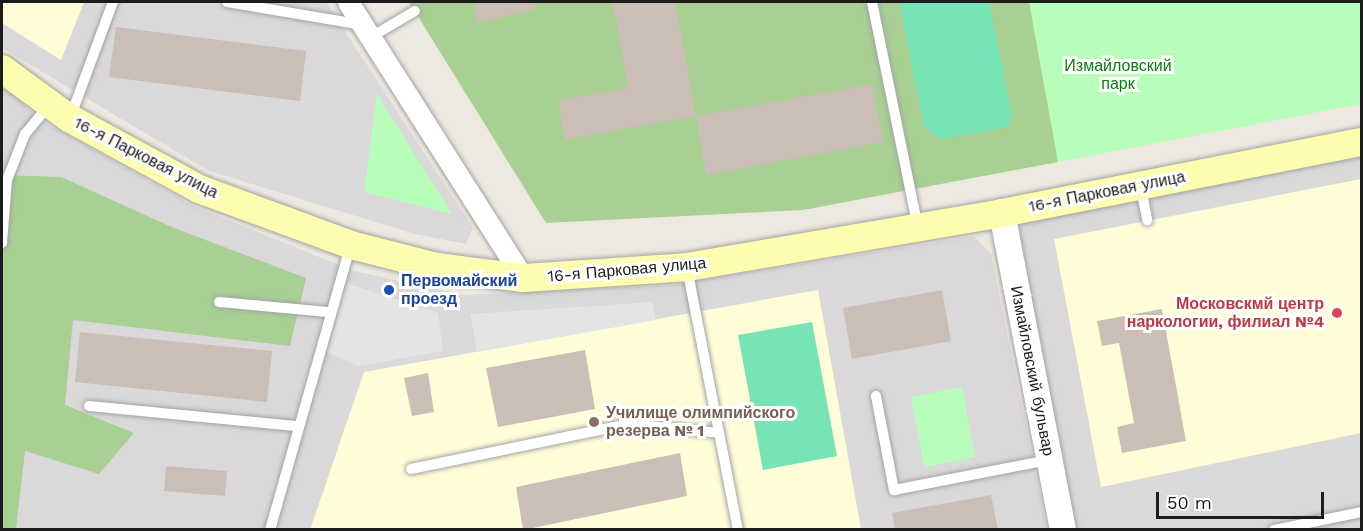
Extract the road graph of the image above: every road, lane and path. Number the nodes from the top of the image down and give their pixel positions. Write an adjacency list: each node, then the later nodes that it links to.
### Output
1 (113, 2): 8 (lane)
2 (227, 2): 6 (lane)
3 (348, 2): 6 (street)
4 (872, 2): 13 (lane)
5 (415, 11): 6 (lane)
6 (367, 31): 17 (street)
7 (2, 69): 8 (main road, 16-я Парковая улица)
8 (59, 112): 14 (lane); 15 (main road, 16-я Парковая улица)
9 (1362, 142): 10 (main road, 16-я Парковая улица)
10 (1140, 185): 11 (main road, 16-я Парковая улица); 12 (lane)
11 (1002, 213): 13 (main road, 16-я Парковая улица); 24 (street, Измайловский бульвар)
12 (1147, 220)
13 (918, 228): 16 (main road, 16-я Парковая улица)
14 (2, 243)
15 (351, 245): 17 (main road, 16-я Парковая улица); 19 (lane)
16 (687, 267): 17 (main road, 16-я Парковая улица); 23 (lane)
17 (523, 278)
18 (219, 302): 19 (lane)
19 (329, 312): 22 (lane)
20 (876, 396): 24 (lane)
21 (89, 406): 22 (lane)
22 (296, 426): 27 (lane)
23 (719, 433): 25 (lane); 28 (lane)
24 (1049, 460): 29 (street, Измайловский бульвар)
25 (411, 469)
26 (1362, 512): 30 (lane)
27 (270, 530)
28 (738, 530)
29 (1063, 530)
30 (1274, 530)

